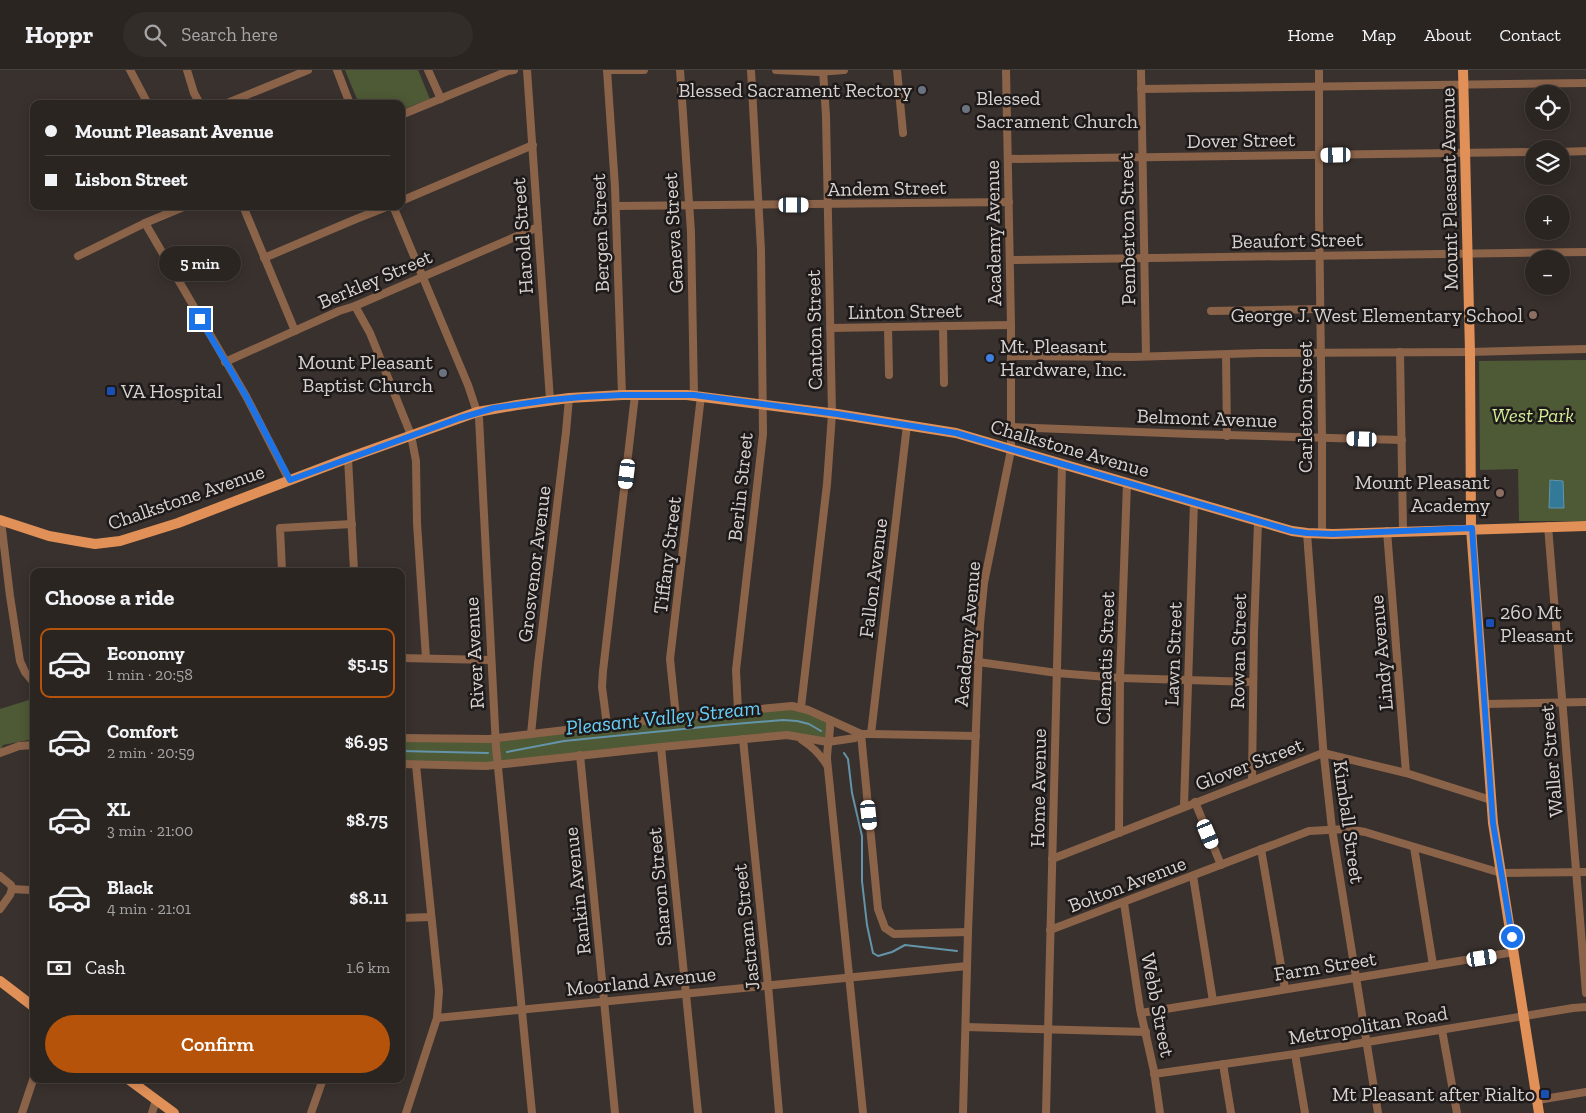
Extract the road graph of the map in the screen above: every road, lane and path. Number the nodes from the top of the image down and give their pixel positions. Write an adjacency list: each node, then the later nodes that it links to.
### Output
1 (130, 70): 25 (street)
2 (187, 70): 26 (street)
3 (308, 70): 27 (street)
4 (336, 70): 28 (street)
5 (428, 70): 24 (street)
6 (514, 70): 24 (street)
7 (528, 70): 31 (street, Harold Street)
8 (609, 70): 9 (street); 42 (street, Bergen Street)
9 (644, 70)
10 (680, 70): 43 (street, Geneva Street)
11 (751, 70): 44 (street, Berlin Street)
12 (776, 70): 19 (street)
13 (844, 70): 19 (street)
14 (897, 70): 30 (street)
15 (1006, 70): 38 (street, Academy Avenue)
16 (1141, 70): 23 (street, Pemberton Street)
17 (1320, 70): 22 (street, Carleton Street)
18 (1463, 70): 21 (main road, Mount Pleasant Avenue)
19 (823, 71): 41 (street, Canton Street)
20 (1586, 83): 21 (street)
21 (1464, 85): 22 (street); 35 (main road, Mount Pleasant Avenue)
22 (1320, 87): 23 (street); 36 (street, Carleton Street)
23 (1141, 90): 37 (street, Pemberton Street)
24 (441, 99): 29 (street)
25 (146, 100)
26 (198, 100)
27 (236, 100)
28 (348, 100)
29 (405, 113)
30 (903, 133)
31 (533, 145): 39 (street); 50 (street, Harold Street)
32 (1586, 151): 34 (street)
33 (1525, 152): 35 (street, Dover Street)
34 (1570, 152)
35 (1466, 154): 36 (street, Dover Street); 52 (main road, Mount Pleasant Avenue)
36 (1320, 155): 37 (street, Dover Street); 54 (street, Carleton Street)
37 (1142, 158): 38 (street, Dover Street); 56 (street, Pemberton Street)
38 (1008, 159): 40 (street, Academy Avenue)
39 (405, 199)
40 (1009, 202): 41 (street, Andem Street); 57 (street, Academy Avenue)
41 (828, 205): 44 (street, Andem Street); 65 (street, Canton Street)
42 (616, 206): 43 (street, Andem Street); 77 (street, Bergen Street)
43 (689, 206): 44 (street, Andem Street); 79 (street, Geneva Street)
44 (760, 206): 82 (street, Berlin Street)
45 (176, 210): 49 (street)
46 (245, 210): 55 (street)
47 (379, 210): 55 (street)
48 (395, 210): 58 (street, River Avenue)
49 (145, 223): 53 (street); 74 (street)
50 (538, 227): 58 (street, Berkley Street); 81 (street, Harold Street)
51 (1586, 252): 52 (street, Beaufort Street)
52 (1468, 254): 54 (street, Beaufort Street); 69 (main road, Mount Pleasant Avenue)
53 (78, 256)
54 (1320, 256): 56 (street, Beaufort Street); 60 (street, Carleton Street)
55 (264, 258): 66 (street)
56 (1144, 258): 57 (street, Beaufort Street); 73 (street, Pemberton Street)
57 (1010, 260): 62 (street, Academy Avenue)
58 (423, 277): 59 (street, Berkley Street); 83 (street, River Avenue)
59 (355, 306): 66 (street, Berkley Street); 87 (street)
60 (1321, 309): 61 (street); 70 (street, Carleton Street)
61 (1212, 311)
62 (1011, 325): 63 (street, Linton Street); 72 (street, Academy Avenue)
63 (943, 326): 64 (street, Linton Street); 76 (street)
64 (888, 327): 65 (street, Linton Street); 75 (street)
65 (830, 328): 84 (street, Canton Street)
66 (295, 331): 74 (street, Berkley Street)
67 (1586, 349): 69 (street)
68 (1400, 352): 69 (street); 70 (street); 90 (street)
69 (1470, 352): 102 (main road, Mount Pleasant Avenue)
70 (1321, 353): 71 (street); 89 (street, Carleton Street)
71 (1226, 355): 73 (street); 88 (street)
72 (1011, 356): 73 (street); 86 (street, Academy Avenue)
73 (1146, 356)
74 (225, 362): 94 (street)
75 (889, 375)
76 (944, 383)
77 (622, 395): 78 (main road, Chalkstone Avenue); 80 (main road, Chalkstone Avenue)
78 (635, 395): 79 (main road, Chalkstone Avenue); 125 (street)
79 (698, 396): 82 (main road, Chalkstone Avenue); 123 (street, Tiffany Street)
80 (569, 398): 81 (main road, Chalkstone Avenue); 126 (street, Grosvenor Avenue)
81 (550, 400): 83 (main road, Chalkstone Avenue)
82 (763, 405): 84 (main road, Chalkstone Avenue); 122 (street, Berlin Street)
83 (477, 412): 87 (main road, Chalkstone Avenue); 111 (street, River Avenue)
84 (832, 414): 85 (main road, Chalkstone Avenue); 121 (street, Canton Street)
85 (907, 425): 91 (main road, Chalkstone Avenue); 128 (street, Fallon Avenue)
86 (1010, 426): 88 (street, Belmont Avenue); 91 (street, Academy Avenue)
87 (411, 435): 92 (main road, Chalkstone Avenue); 110 (street)
88 (1227, 436): 89 (street, Belmont Avenue)
89 (1322, 438): 90 (street, Belmont Avenue); 106 (street, Carleton Street)
90 (1402, 440): 103 (street)
91 (1011, 450): 93 (main road, Chalkstone Avenue); 112 (street, Academy Avenue)
92 (348, 458): 94 (main road, Chalkstone Avenue); 99 (street)
93 (1062, 465): 95 (main road, Chalkstone Avenue); 113 (street, Home Avenue)
94 (290, 480): 97 (main road, Chalkstone Avenue)
95 (1127, 483): 96 (main road, Chalkstone Avenue); 115 (street, Clematis Street)
96 (1194, 502): 98 (main road, Chalkstone Avenue); 116 (street, Lawn Street)
97 (0, 520): 114 (street)
98 (1258, 522): 105 (main road, Chalkstone Avenue); 117 (street, Rowan Street)
99 (352, 524): 107 (street); 108 (street)
100 (1548, 526): 101 (main road, Chalkstone Avenue); 102 (main road, Chalkstone Avenue); 119 (street, Waller Street)
101 (1586, 526)
102 (1472, 528): 103 (main road, Chalkstone Avenue); 120 (main road, Mount Pleasant Avenue)
103 (1403, 530): 104 (main road, Chalkstone Avenue)
104 (1387, 531): 106 (main road, Chalkstone Avenue); 144 (street, Lindy Avenue)
105 (1307, 533): 106 (main road, Chalkstone Avenue); 138 (street, Kimball Street)
106 (1322, 534)
107 (282, 568)
108 (354, 568)
109 (405, 658): 110 (street)
110 (426, 658): 111 (street)
111 (491, 660): 132 (street, River Avenue)
112 (978, 662): 113 (street); 130 (street, Academy Avenue)
113 (1056, 673): 115 (street); 153 (street, Home Avenue)
114 (30, 678)
115 (1120, 678): 116 (street); 150 (street, Clematis Street)
116 (1188, 680): 117 (street); 148 (street, Lawn Street)
117 (1254, 682): 145 (street, Rowan Street)
118 (1586, 702): 119 (street)
119 (1562, 703): 120 (street); 155 (street, Waller Street)
120 (1484, 704): 146 (main road, Mount Pleasant Avenue)
121 (801, 707): 122 (street); 124 (street)
122 (738, 711): 123 (street)
123 (676, 718): 125 (street)
124 (830, 720): 127 (street); 134 (street)
125 (607, 725): 126 (street)
126 (531, 734): 132 (street)
127 (860, 734): 128 (street); 134 (street); 167 (street)
128 (871, 734): 130 (street)
129 (794, 736): 133 (street); 134 (street); 143 (street)
130 (976, 736): 167 (street, Academy Avenue)
131 (405, 738): 132 (street)
132 (495, 738): 142 (street, River Avenue)
133 (743, 739): 136 (street); 174 (street, Jastram Street)
134 (828, 742): 143 (street)
135 (30, 745): 137 (street)
136 (661, 746): 139 (street); 176 (street, Sharon Street)
137 (0, 753)
138 (1324, 753): 144 (street, Glover Street); 145 (street, Glover Street); 149 (street, Kimball Street)
139 (580, 755): 142 (street); 178 (street, Rankin Avenue)
140 (405, 764): 141 (street)
141 (416, 764): 142 (street); 164 (street)
142 (498, 765): 182 (street, River Avenue)
143 (828, 767): 171 (street)
144 (1406, 773): 146 (street, Glover Street)
145 (1252, 780): 147 (street, Glover Street)
146 (1491, 800): 157 (main road, Mount Pleasant Avenue)
147 (1195, 802): 148 (street, Glover Street); 154 (street)
148 (1184, 806): 150 (street, Glover Street)
149 (1332, 829): 151 (street, Bolton Avenue); 152 (street, Bolton Avenue); 172 (street, Kimball Street)
150 (1118, 833): 153 (street, Glover Street)
151 (1414, 847): 157 (street, Bolton Avenue); 169 (street)
152 (1261, 849): 154 (street, Bolton Avenue); 175 (street)
153 (1052, 859): 166 (street, Home Avenue)
154 (1221, 865): 159 (street, Bolton Avenue)
155 (1576, 872): 156 (street, Bolton Avenue); 157 (street, Bolton Avenue); 177 (street, Waller Street)
156 (1586, 872)
157 (1501, 873): 168 (main road, Mount Pleasant Avenue)
158 (0, 876): 160 (street)
159 (1194, 876): 162 (street, Bolton Avenue); 179 (street)
160 (12, 889): 161 (street); 163 (street)
161 (30, 890)
162 (1124, 903): 166 (street, Bolton Avenue); 183 (street, Webb Street)
163 (0, 909)
164 (431, 917): 165 (street); 185 (street)
165 (405, 918)
166 (1050, 930): 187 (street, Home Avenue)
167 (968, 932): 170 (street, Academy Avenue)
168 (1514, 952): 169 (street, Farm Street); 184 (main road, Mount Pleasant Avenue)
169 (1434, 965): 172 (street, Farm Street)
170 (967, 966): 171 (street, Moorland Avenue); 186 (street, Academy Avenue)
171 (848, 977): 174 (street, Moorland Avenue); 209 (street)
172 (1356, 978): 175 (street, Farm Street); 190 (street, Kimball Street)
173 (0, 981): 180 (main road)
174 (768, 985): 176 (street, Moorland Avenue); 208 (street, Jastram Street)
175 (1285, 990): 179 (street, Farm Street)
176 (685, 993): 178 (street, Moorland Avenue); 207 (street, Sharon Street)
177 (1586, 993)
178 (604, 1001): 182 (street, Moorland Avenue); 206 (street, Rankin Avenue)
179 (1213, 1001): 183 (street, Farm Street)
180 (30, 1004)
181 (1586, 1007): 184 (street, Metropolitan Road)
182 (522, 1010): 185 (street, Moorland Avenue); 205 (street, River Avenue)
183 (1141, 1013): 189 (street, Webb Street)
184 (1524, 1016): 188 (street, Metropolitan Road); 199 (main road, Mount Pleasant Avenue)
185 (437, 1018): 204 (street)
186 (966, 1027): 187 (street); 210 (street, Academy Avenue)
187 (1048, 1028): 189 (street); 211 (street, Home Avenue)
188 (1442, 1030): 190 (street, Metropolitan Road); 216 (street)
189 (1146, 1032): 193 (street, Webb Street)
190 (1366, 1042): 191 (street, Metropolitan Road); 215 (street, Kimball Street)
191 (1295, 1054): 192 (street, Metropolitan Road); 214 (street)
192 (1223, 1064): 193 (street, Metropolitan Road); 213 (street)
193 (1154, 1074): 212 (street, Webb Street)
194 (32, 1083): 200 (street)
195 (133, 1083): 198 (main road)
196 (322, 1083): 203 (street)
197 (1586, 1092): 199 (street)
198 (156, 1100): 201 (street); 202 (main road)
199 (1538, 1100): 217 (main road, Mount Pleasant Avenue)
200 (22, 1113)
201 (152, 1113)
202 (174, 1113)
203 (311, 1113)
204 (406, 1113)
205 (532, 1113)
206 (615, 1113)
207 (698, 1113)
208 (779, 1113)
209 (863, 1113)
210 (963, 1113)
211 (1046, 1113)
212 (1160, 1113)
213 (1231, 1113)
214 (1305, 1113)
215 (1378, 1113)
216 (1457, 1113)
217 (1540, 1113)

